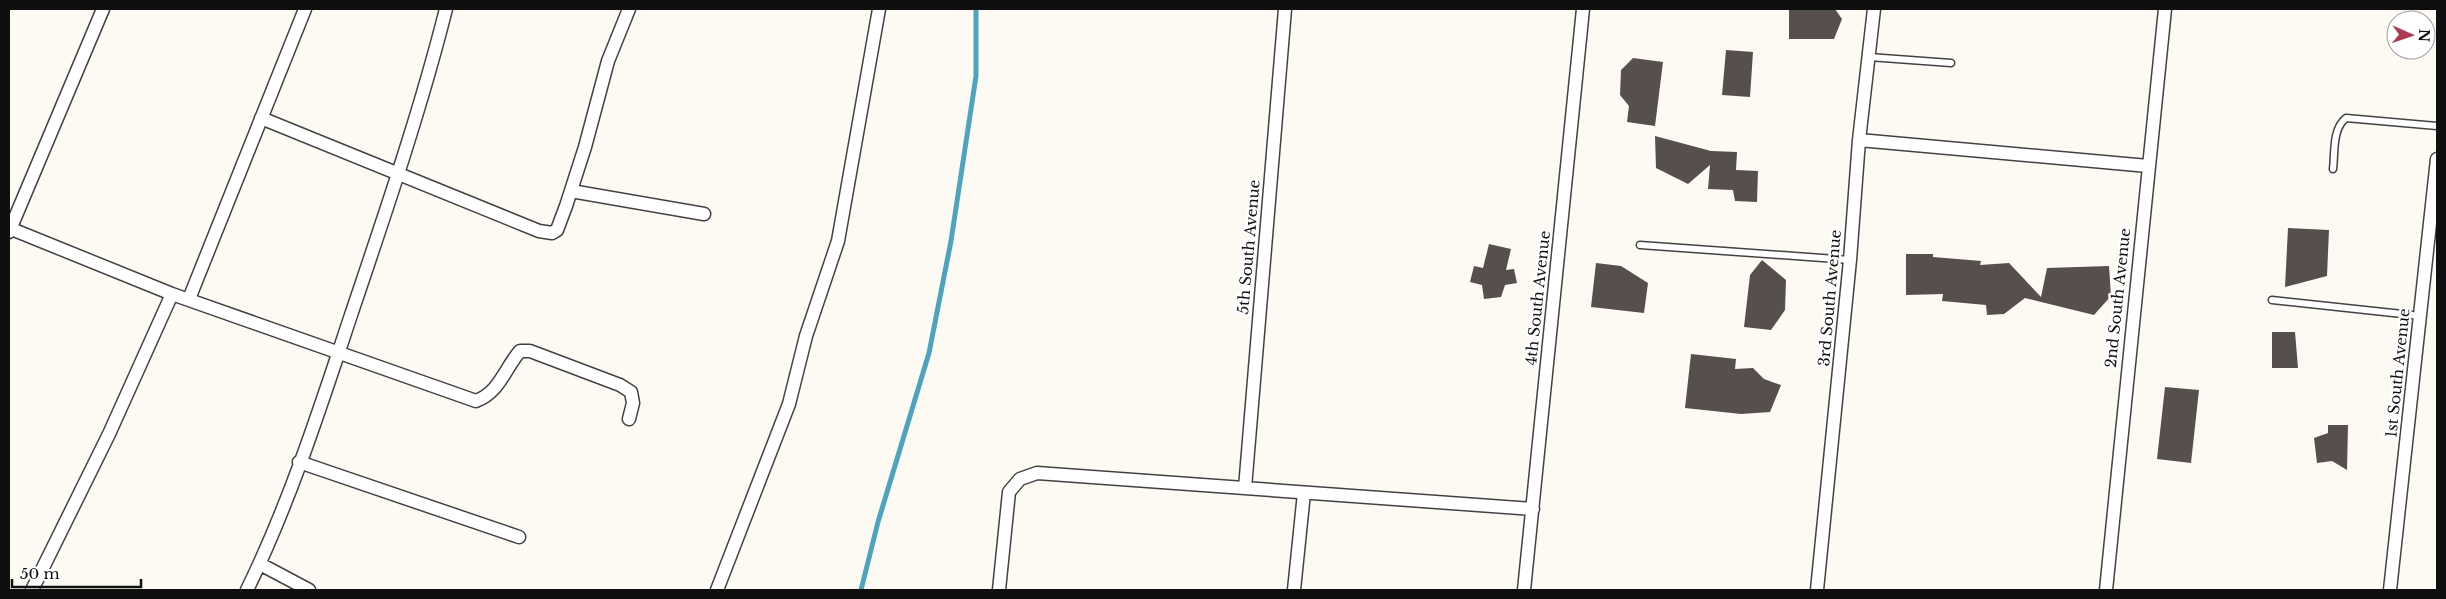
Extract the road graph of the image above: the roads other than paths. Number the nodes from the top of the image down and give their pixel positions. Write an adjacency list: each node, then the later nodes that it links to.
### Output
1 (103, 9): 22 (street)
2 (305, 9): 12 (street)
3 (446, 9): 18 (street)
4 (629, 9): 19 (street)
5 (879, 9): 40 (street)
6 (1285, 9): 32 (street, 5th South Avenue)
7 (1583, 9): 34 (street, 4th South Avenue)
8 (1874, 9): 10 (street, 3rd South Avenue)
9 (2164, 9): 16 (street, 2nd South Avenue)
10 (1869, 57): 11 (lane); 14 (street, 3rd South Avenue)
11 (1951, 62)
12 (260, 118): 18 (street); 26 (street)
13 (2437, 126): 17 (lane)
14 (1859, 140): 16 (street); 24 (street, 3rd South Avenue)
15 (2437, 159): 20 (street, 1st South Avenue)
16 (2148, 166): 45 (street, 2nd South Avenue)
17 (2333, 170)
18 (398, 174): 19 (street); 29 (street)
19 (571, 192): 21 (street)
20 (2436, 193): 28 (street, 1st South Avenue)
21 (704, 214)
22 (9, 230): 25 (street)
23 (1640, 245): 24 (lane)
24 (1850, 260): 44 (street, 3rd South Avenue)
25 (172, 294): 26 (street); 37 (street)
26 (188, 300): 29 (street)
27 (2272, 300): 28 (lane)
28 (2421, 316): 46 (street, 1st South Avenue)
29 (338, 352): 30 (street); 31 (street)
30 (629, 419)
31 (299, 462): 35 (street); 36 (street)
32 (1245, 488): 33 (street); 41 (street)
33 (1304, 493): 34 (street); 42 (street)
34 (1532, 509): 43 (street, 4th South Avenue)
35 (518, 537)
36 (260, 564): 38 (street); 39 (street)
37 (32, 590)
38 (247, 590)
39 (309, 590)
40 (717, 590)
41 (999, 590)
42 (1294, 590)
43 (1524, 590)
44 (1817, 590)
45 (2106, 590)
46 (2390, 590)

